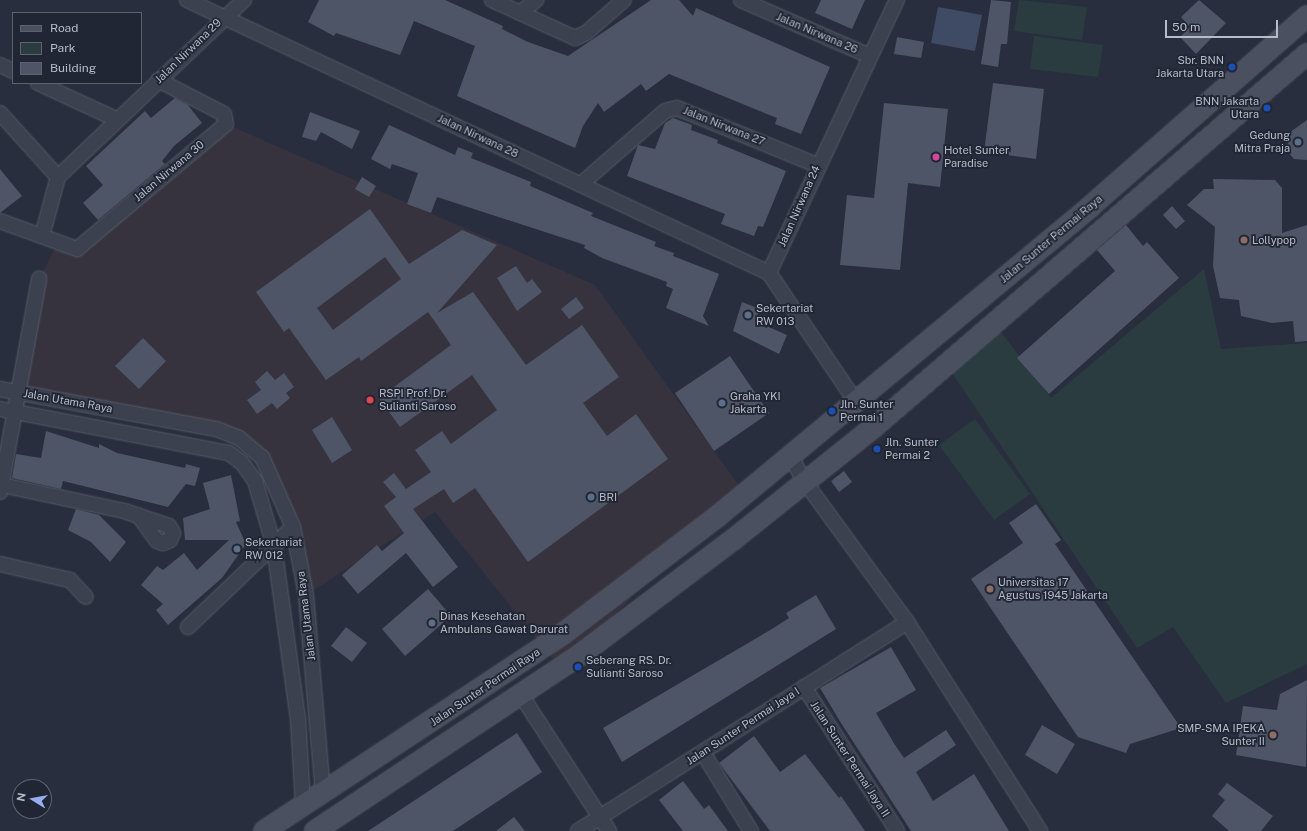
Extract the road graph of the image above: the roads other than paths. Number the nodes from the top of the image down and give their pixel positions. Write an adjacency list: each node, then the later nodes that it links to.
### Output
1 (187, 0): 10 (street, Jalan Nirwana 28)
2 (244, 0): 10 (street, Jalan Nirwana 29)
3 (492, 0): 8 (street)
4 (536, 0): 8 (street)
5 (624, 0): 8 (street)
6 (741, 0): 12 (street, Jalan Nirwana 26)
7 (897, 0): 12 (street, Jalan Nirwana 24)
8 (520, 13)
9 (1307, 16): 28 (street, Jalan Sunter Permai Raya)
10 (224, 17): 15 (street, Jalan Nirwana 29); 21 (street, Jalan Nirwana 28)
11 (1307, 54): 32 (street)
12 (870, 56): 19 (street, Jalan Nirwana 24)
13 (0, 65): 14 (street)
14 (12, 71)
15 (158, 80): 18 (street, Jalan Nirwana 29); 23 (street, Jalan Nirwana 30)
16 (40, 84): 18 (street)
17 (0, 113): 20 (street)
18 (116, 119): 20 (street, Jalan Nirwana 29)
19 (818, 165): 21 (street, Jalan Nirwana 27); 24 (street, Jalan Nirwana 24)
20 (58, 177): 23 (street)
21 (581, 184): 24 (street, Jalan Nirwana 28)
22 (0, 221): 23 (street, Jalan Nirwana 30)
23 (42, 236)
24 (769, 273): 28 (street)
25 (39, 279): 27 (street)
26 (0, 389): 27 (street, Jalan Utama Raya)
27 (17, 392): 30 (street); 35 (street, Jalan Utama Raya)
28 (856, 402): 31 (street, Jalan Sunter Permai Raya)
29 (0, 409): 30 (street, Jalan Utama Raya)
30 (14, 411): 33 (street); 36 (street, Jalan Utama Raya)
31 (791, 457): 32 (street); 44 (street, Jalan Sunter Permai Raya)
32 (805, 482): 39 (street); 42 (street)
33 (1, 488): 34 (street)
34 (138, 516)
35 (293, 527): 36 (street); 44 (street, Jalan Utama Raya)
36 (274, 546): 40 (street); 45 (street, Jalan Utama Raya)
37 (0, 564): 38 (street)
38 (86, 597)
39 (908, 622): 41 (street, Jalan Sunter Permai Jaya I); 53 (street)
40 (188, 627)
41 (804, 687): 43 (street, Jalan Sunter Permai Jaya I); 52 (street, Jalan Sunter Permai Jaya II)
42 (521, 695): 46 (street); 48 (street)
43 (703, 753): 46 (street, Jalan Sunter Permai Jaya I); 51 (street)
44 (323, 792): 45 (street, Jalan Sunter Permai Raya)
45 (303, 806): 47 (street, Jalan Sunter Permai Raya)
46 (599, 817): 49 (street, Jalan Sunter Permai Jaya I); 50 (street)
47 (264, 831)
48 (315, 831)
49 (578, 831)
50 (608, 831)
51 (751, 831)
52 (897, 831)
53 (1040, 831)

